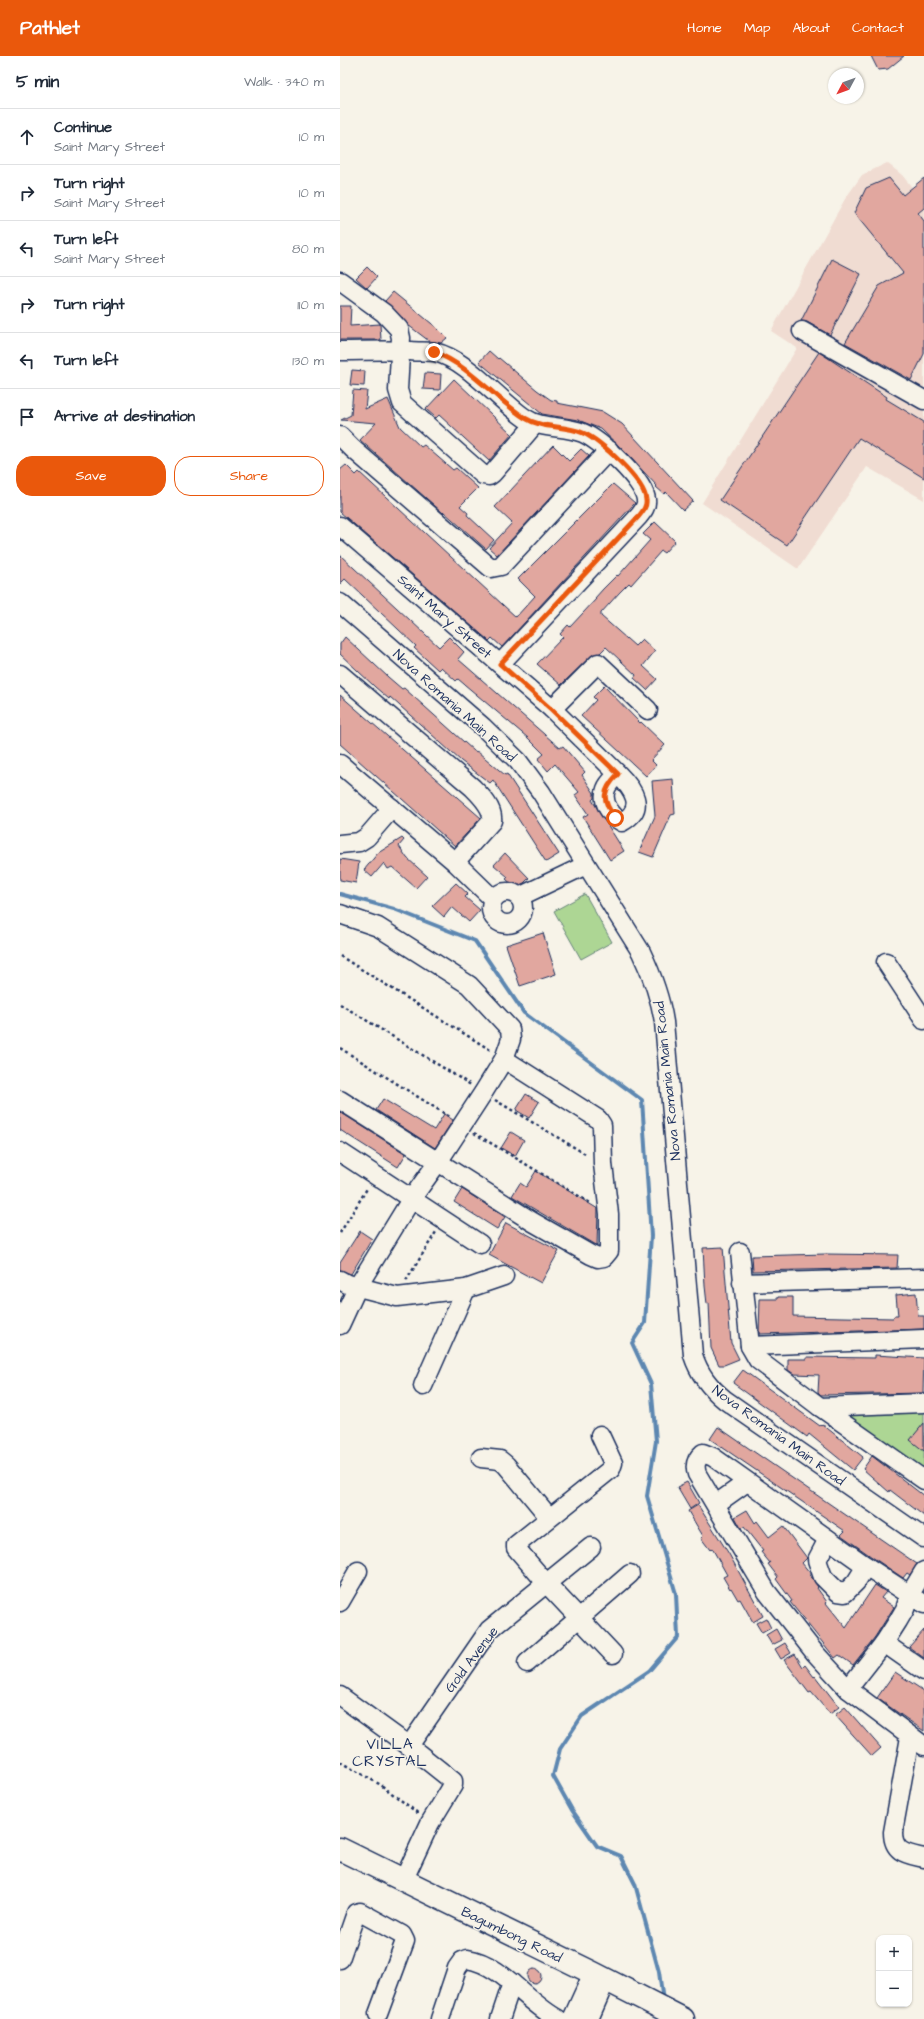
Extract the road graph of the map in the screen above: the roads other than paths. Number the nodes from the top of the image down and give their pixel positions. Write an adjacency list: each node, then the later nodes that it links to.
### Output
1 (340, 281): 3 (street)
2 (802, 331): 5 (street)
3 (400, 351): 4 (street); 6 (street); 6 (street)
4 (340, 352)
5 (924, 400)
6 (536, 424): 8 (street)
7 (340, 436): 8 (street)
8 (608, 450): 11 (street)
9 (340, 526): 11 (street, Saint Mary Street)
10 (340, 603): 20 (street, Nova Romania Main Road)
11 (500, 664): 13 (street, Saint Mary Street)
12 (340, 674): 19 (street)
13 (552, 710): 14 (street); 16 (street, Saint Mary Street)
14 (648, 710)
15 (340, 764): 17 (street)
16 (618, 774)
17 (392, 808): 18 (street); 19 (street)
18 (340, 844)
19 (455, 862): 22 (street)
20 (586, 866): 21 (street); 51 (street, Nova Romania Main Road)
21 (519, 897): 22 (street); 22 (street)
22 (493, 898)
23 (340, 915): 26 (street)
24 (886, 962): 25 (street)
25 (924, 1020)
26 (504, 1059): 29 (street); 29 (street)
27 (340, 1100): 29 (street)
28 (340, 1152): 30 (street)
29 (438, 1162): 30 (street)
30 (412, 1198): 31 (street); 37 (street)
31 (480, 1244)
32 (740, 1252): 36 (street)
33 (504, 1276): 38 (street)
34 (340, 1280): 37 (street)
35 (923, 1281): 36 (street)
36 (742, 1283): 41 (street)
37 (358, 1286): 38 (street); 39 (street)
38 (466, 1289): 42 (street)
39 (340, 1325)
40 (924, 1339): 41 (street)
41 (750, 1346): 44 (street)
42 (423, 1386)
43 (924, 1403): 44 (street)
44 (820, 1407): 47 (street)
45 (600, 1435): 50 (street)
46 (481, 1458): 50 (street)
47 (924, 1480)
48 (747, 1482): 49 (street); 49 (street); 52 (street)
49 (716, 1504): 66 (street)
50 (548, 1517): 58 (street)
51 (924, 1538)
52 (828, 1539): 54 (street); 54 (street)
53 (591, 1547): 58 (street, Gold Avenue)
54 (866, 1566): 59 (street)
55 (358, 1571): 60 (street)
56 (924, 1571): 59 (street)
57 (630, 1574): 61 (street)
58 (547, 1584): 61 (street); 69 (street, Gold Avenue)
59 (917, 1599): 62 (street)
60 (340, 1602)
61 (579, 1619): 63 (street); 64 (street)
62 (884, 1642): 65 (street); 66 (street)
63 (613, 1654)
64 (527, 1663)
65 (924, 1671)
66 (848, 1689): 68 (street)
67 (340, 1696): 69 (street)
68 (917, 1742): 71 (street)
69 (409, 1746): 72 (street)
70 (340, 1849): 72 (main road, Bagumbong Road)
71 (924, 1858)
72 (404, 1881): 74 (main road, Bagumbong Road)
73 (340, 1959): 76 (street)
74 (600, 1976): 77 (main road, Bagumbong Road); 81 (street); 82 (street)
75 (512, 1983): 78 (street); 79 (street); 80 (street)
76 (378, 2014)
77 (673, 2015)
78 (440, 2019)
79 (500, 2019)
80 (558, 2019)
81 (572, 2019)
82 (589, 2019)

